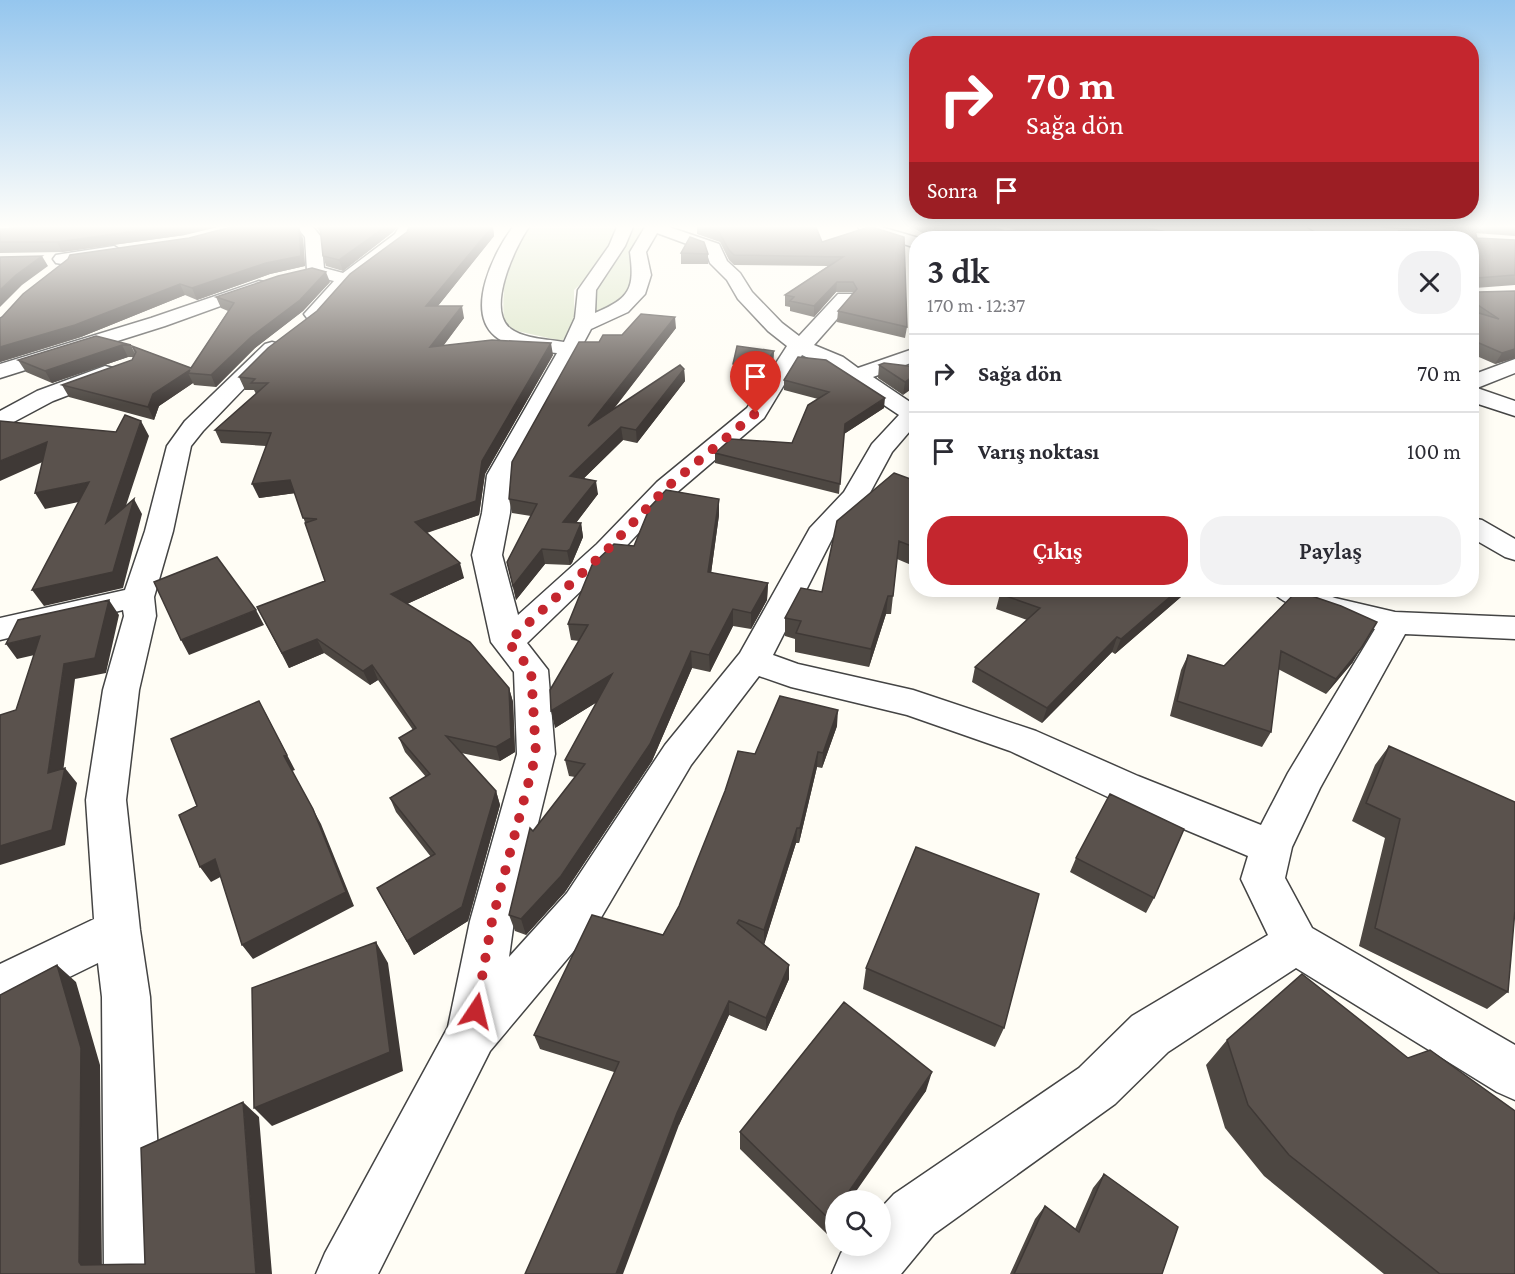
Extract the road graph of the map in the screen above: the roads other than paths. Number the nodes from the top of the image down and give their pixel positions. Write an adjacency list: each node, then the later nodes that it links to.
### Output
1 (258, 286): 13 (street)
2 (326, 286): 26 (street)
3 (493, 286): 8 (street)
4 (589, 286): 8 (street)
5 (640, 286): 8 (street)
6 (738, 286): 9 (street)
7 (845, 298): 9 (street)
8 (576, 337): 31 (street)
9 (798, 345): 16 (street); 31 (street)
10 (10, 346): 13 (street)
11 (909, 357): 16 (street)
12 (129, 364): 18 (street)
13 (21, 365): 15 (street); 18 (street)
14 (1515, 365): 17 (street)
15 (0, 371)
16 (856, 376): 21 (street)
17 (1479, 380)
18 (45, 396): 22 (street)
19 (1479, 396): 20 (street)
20 (1515, 409)
21 (909, 411)
22 (0, 420)
23 (909, 421): 32 (street)
24 (1479, 530): 25 (street)
25 (1515, 551)
26 (138, 597): 30 (street); 34 (street)
27 (1304, 597): 28 (street)
28 (1395, 623): 29 (street); 33 (street)
29 (1515, 628)
30 (0, 629)
31 (508, 642): 37 (street)
32 (753, 660): 33 (street); 37 (street)
33 (1271, 847): 35 (street)
34 (117, 930): 36 (street); 39 (street)
35 (1296, 943): 38 (street); 41 (street)
36 (0, 988)
37 (472, 1034): 40 (street)
38 (1515, 1074)
39 (134, 1274)
40 (346, 1274)
41 (862, 1274)

